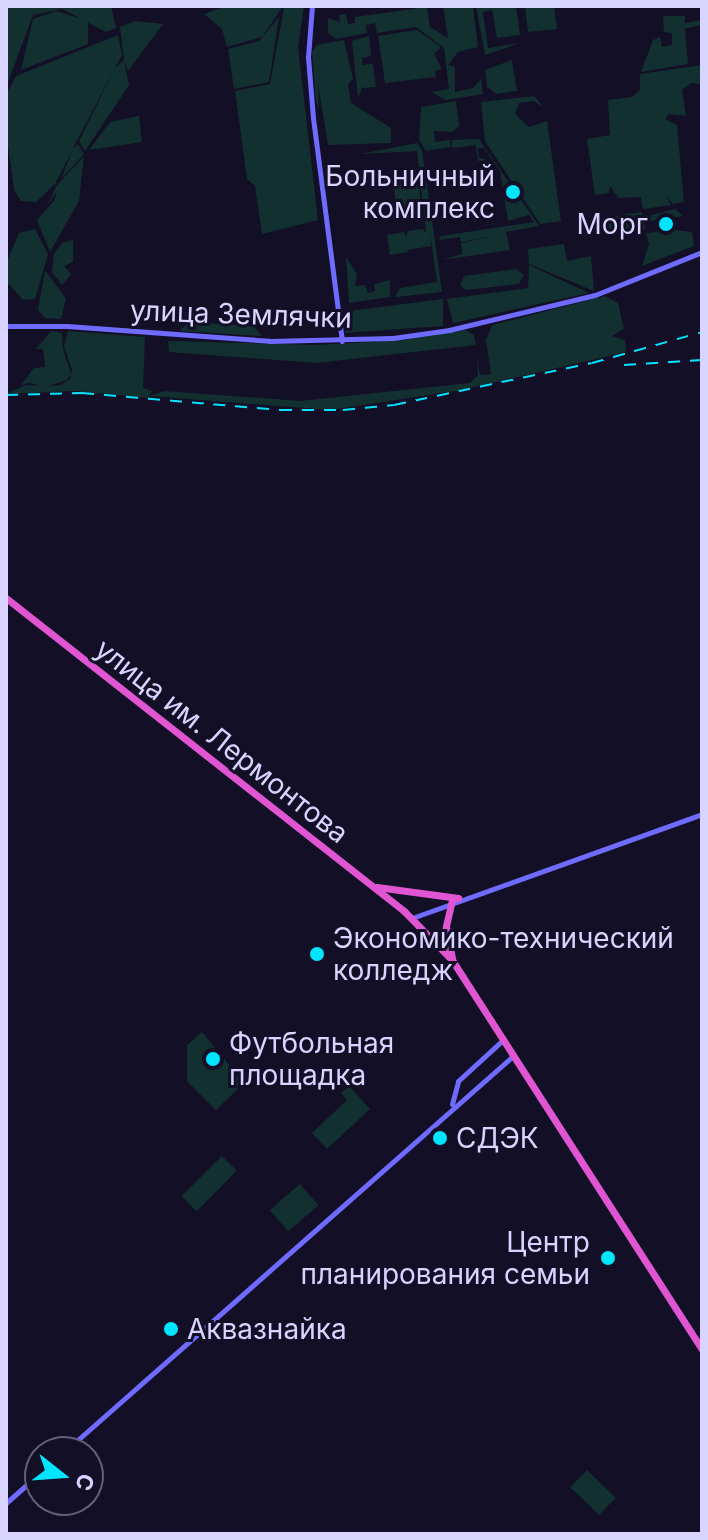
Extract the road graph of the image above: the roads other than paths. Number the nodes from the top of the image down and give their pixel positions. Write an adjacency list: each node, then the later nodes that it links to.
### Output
1 (312, 6): 4 (main road)
2 (702, 252): 4 (main road, улица Землячки)
3 (6, 326): 4 (main road, улица Землячки)
4 (342, 341)
5 (6, 598): 7 (highway, улица им. Лермонтова)
6 (702, 814): 8 (main road)
7 (368, 884): 8 (highway); 9 (highway, улица им. Лермонтова)
8 (455, 899): 9 (main road); 10 (highway)
9 (412, 918): 10 (highway, улица им. Лермонтова)
10 (452, 960): 11 (highway, улица им. Лермонтова)
11 (505, 1039): 12 (highway, улица им. Лермонтова); 13 (main road)
12 (514, 1054): 13 (main road); 14 (highway, улица им. Лермонтова)
13 (452, 1104): 15 (main road)
14 (702, 1350)
15 (82, 1436)
16 (24, 1487): 17 (main road)
17 (6, 1503)

